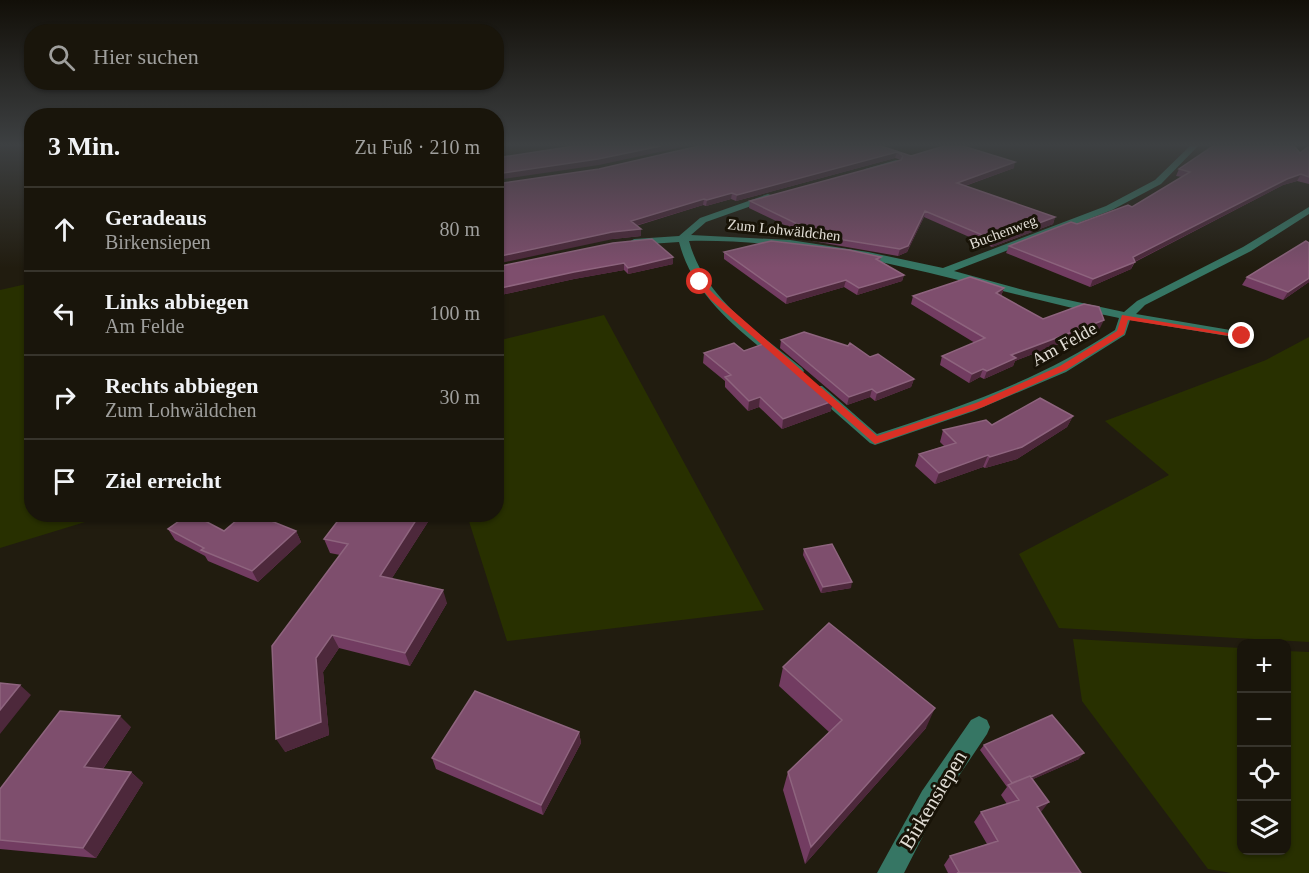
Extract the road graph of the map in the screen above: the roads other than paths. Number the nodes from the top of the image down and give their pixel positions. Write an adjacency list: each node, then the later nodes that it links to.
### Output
1 (1150, 187): 6 (street, Buchenweg)
2 (777, 195): 4 (street)
3 (1309, 210): 7 (street, Am Felde)
4 (683, 237): 5 (street, Zum Lohwäldchen); 6 (street, Zum Lohwäldchen); 7 (street, Am Felde)
5 (627, 243)
6 (943, 272): 7 (street, Zum Lohwäldchen)
7 (1125, 317): 8 (street, Zum Lohwäldchen)
8 (1242, 336)
9 (979, 728): 10 (street, Birkensiepen)
10 (890, 873)

